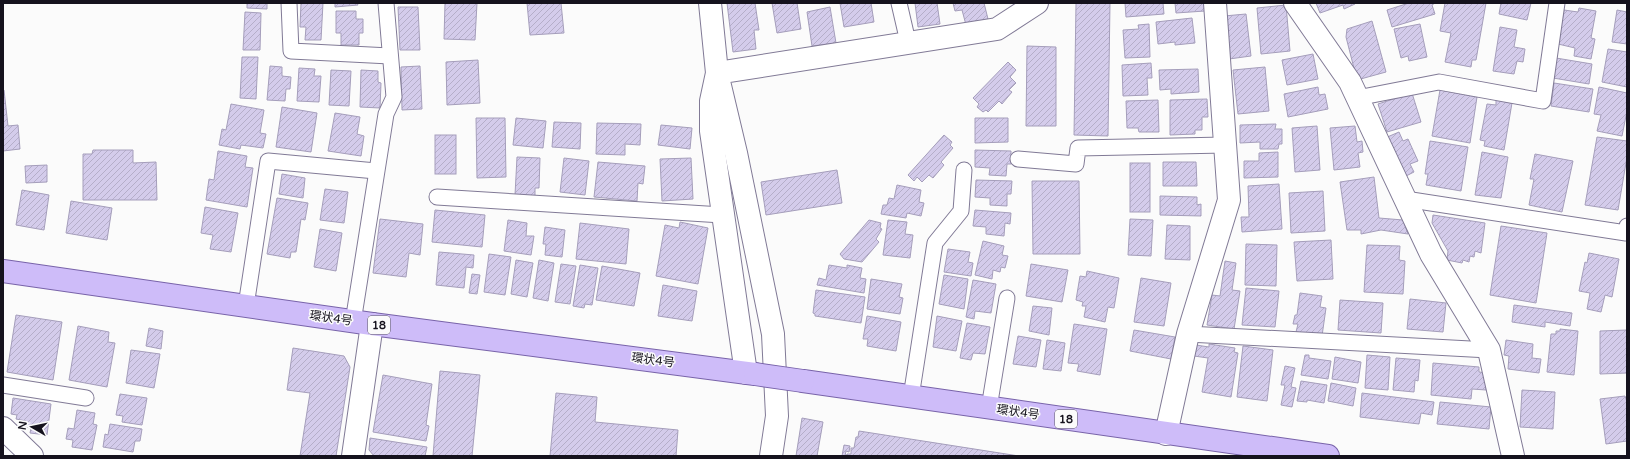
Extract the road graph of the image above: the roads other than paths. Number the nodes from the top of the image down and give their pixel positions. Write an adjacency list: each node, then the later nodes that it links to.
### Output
1 (289, 3): 10 (lane)
2 (386, 3): 10 (lane)
3 (710, 3): 11 (street)
4 (899, 3): 9 (lane)
5 (1037, 3): 9 (street)
6 (1215, 3): 13 (street)
7 (1295, 3): 12 (street)
8 (1557, 3): 12 (lane)
9 (908, 42): 11 (street)
10 (390, 56): 16 (lane)
11 (717, 73): 19 (street); 36 (street)
12 (1357, 98): 18 (street)
13 (1225, 145): 14 (lane); 25 (street)
14 (1018, 159)
15 (964, 170): 29 (lane)
16 (376, 171): 23 (lane); 24 (lane)
17 (437, 197): 19 (lane)
18 (1405, 199): 20 (lane); 26 (street)
19 (722, 215): 27 (street)
20 (1627, 226)
21 (3, 271): 23 (main road, 環状4号 / 18)
22 (1007, 298): 31 (lane)
23 (246, 306): 24 (main road, 環状4号 / 18)
24 (363, 323): 27 (main road, 環状4号 / 18); 35 (street)
25 (1188, 334): 26 (lane); 33 (street)
26 (1489, 350): 38 (street)
27 (751, 373): 29 (main road, 環状4号 / 18, bridge)
28 (3, 386): 30 (lane)
29 (911, 397): 31 (main road, 環状4号 / 18)
30 (86, 398)
31 (989, 408): 33 (main road, 環状4号 / 18)
32 (3, 428): 34 (street)
33 (1166, 434): 37 (main road, 環状4号 / 18)
34 (32, 456)
35 (353, 456)
36 (771, 456)
37 (1328, 456)
38 (1514, 456)

